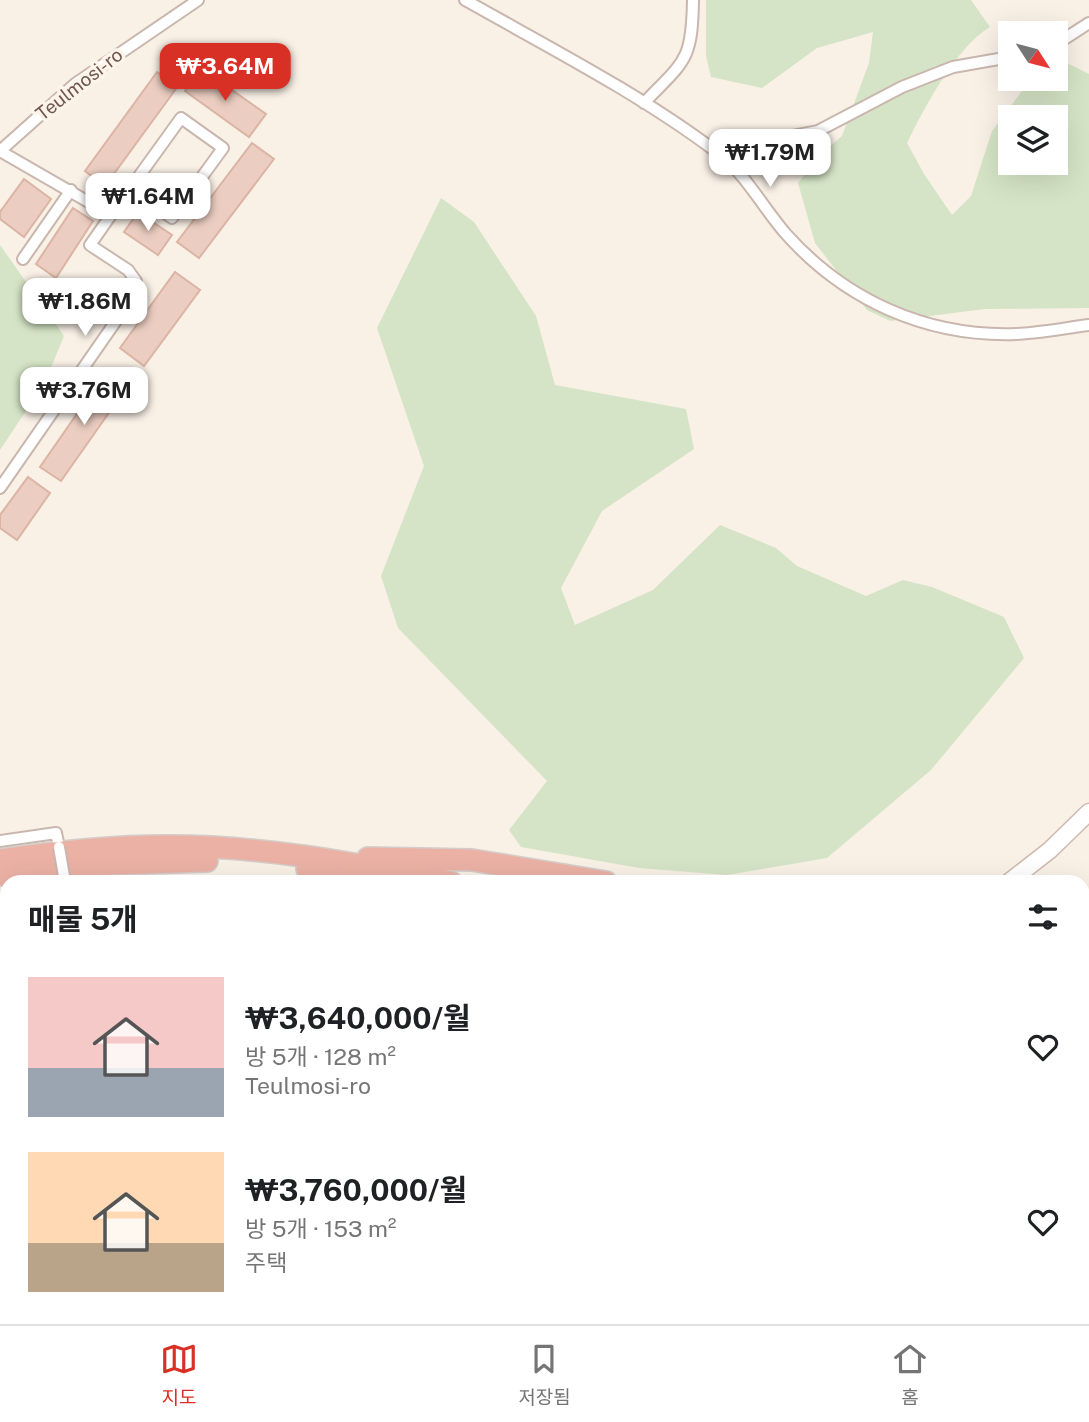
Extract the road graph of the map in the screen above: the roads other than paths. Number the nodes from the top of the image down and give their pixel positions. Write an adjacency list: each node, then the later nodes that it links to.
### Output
1 (198, 0): 8 (street, Teulmosi-ro)
2 (465, 0): 7 (street)
3 (693, 0): 7 (street)
4 (1089, 23): 5 (street)
5 (1068, 37)
6 (998, 59): 9 (street)
7 (644, 103): 9 (street)
8 (0, 151): 11 (street)
9 (721, 155): 14 (street)
10 (130, 188): 10 (street); 12 (street)
11 (71, 190): 12 (street); 13 (street)
12 (111, 215): 15 (street)
13 (23, 259)
14 (1089, 325)
15 (0, 488)
16 (1089, 812): 26 (street)
17 (0, 841): 21 (street, bridge)
18 (0, 860): 19 (highway)
19 (308, 864): 20 (highway); 22 (highway); 23 (highway); 24 (highway); 25 (highway)
20 (0, 875)
21 (64, 875)
22 (334, 875)
23 (356, 875)
24 (395, 875)
25 (563, 875)
26 (1019, 875)

